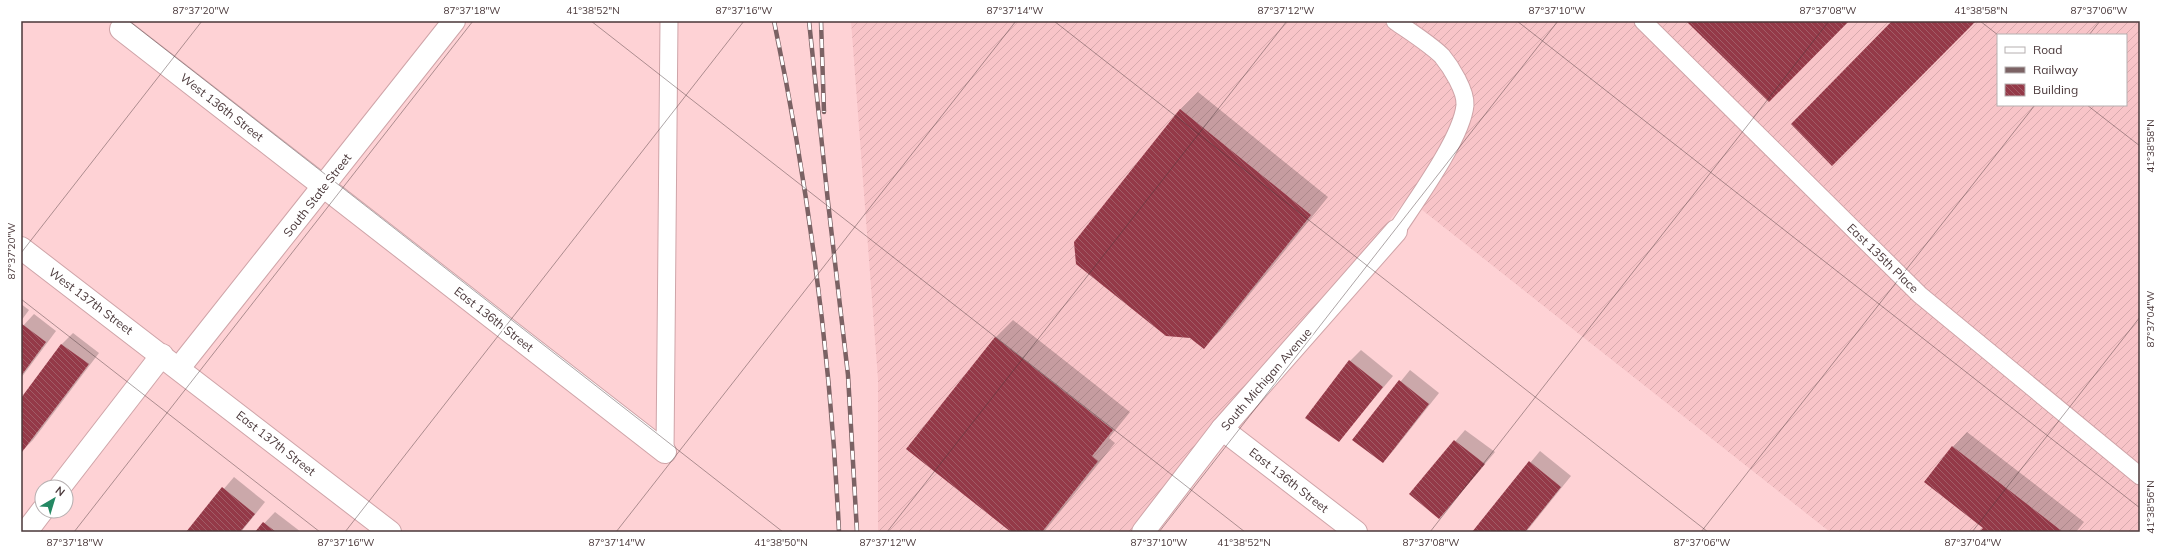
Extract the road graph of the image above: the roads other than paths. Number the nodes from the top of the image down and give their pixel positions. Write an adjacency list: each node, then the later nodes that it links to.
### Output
1 (454, 21): 6 (street, South State Street)
2 (669, 21): 12 (lane)
3 (1395, 21): 7 (lane)
4 (1643, 21): 13 (lane, East 135th Place)
5 (121, 29): 6 (street, West 136th Street)
6 (323, 186): 10 (street, South State Street); 12 (street, East 136th Street)
7 (1396, 231): 11 (street, South Michigan Avenue)
8 (21, 248): 9 (street, West 137th Street)
9 (162, 355): 10 (street, East 137th Street); 14 (street)
10 (179, 368): 17 (street, East 137th Street)
11 (1222, 429): 18 (street, South Michigan Avenue); 19 (street, East 136th Street)
12 (665, 452)
13 (2140, 476)
14 (66, 479)
15 (35, 519): 16 (street)
16 (26, 532)
17 (390, 532)
18 (1143, 532)
19 (1356, 532)

